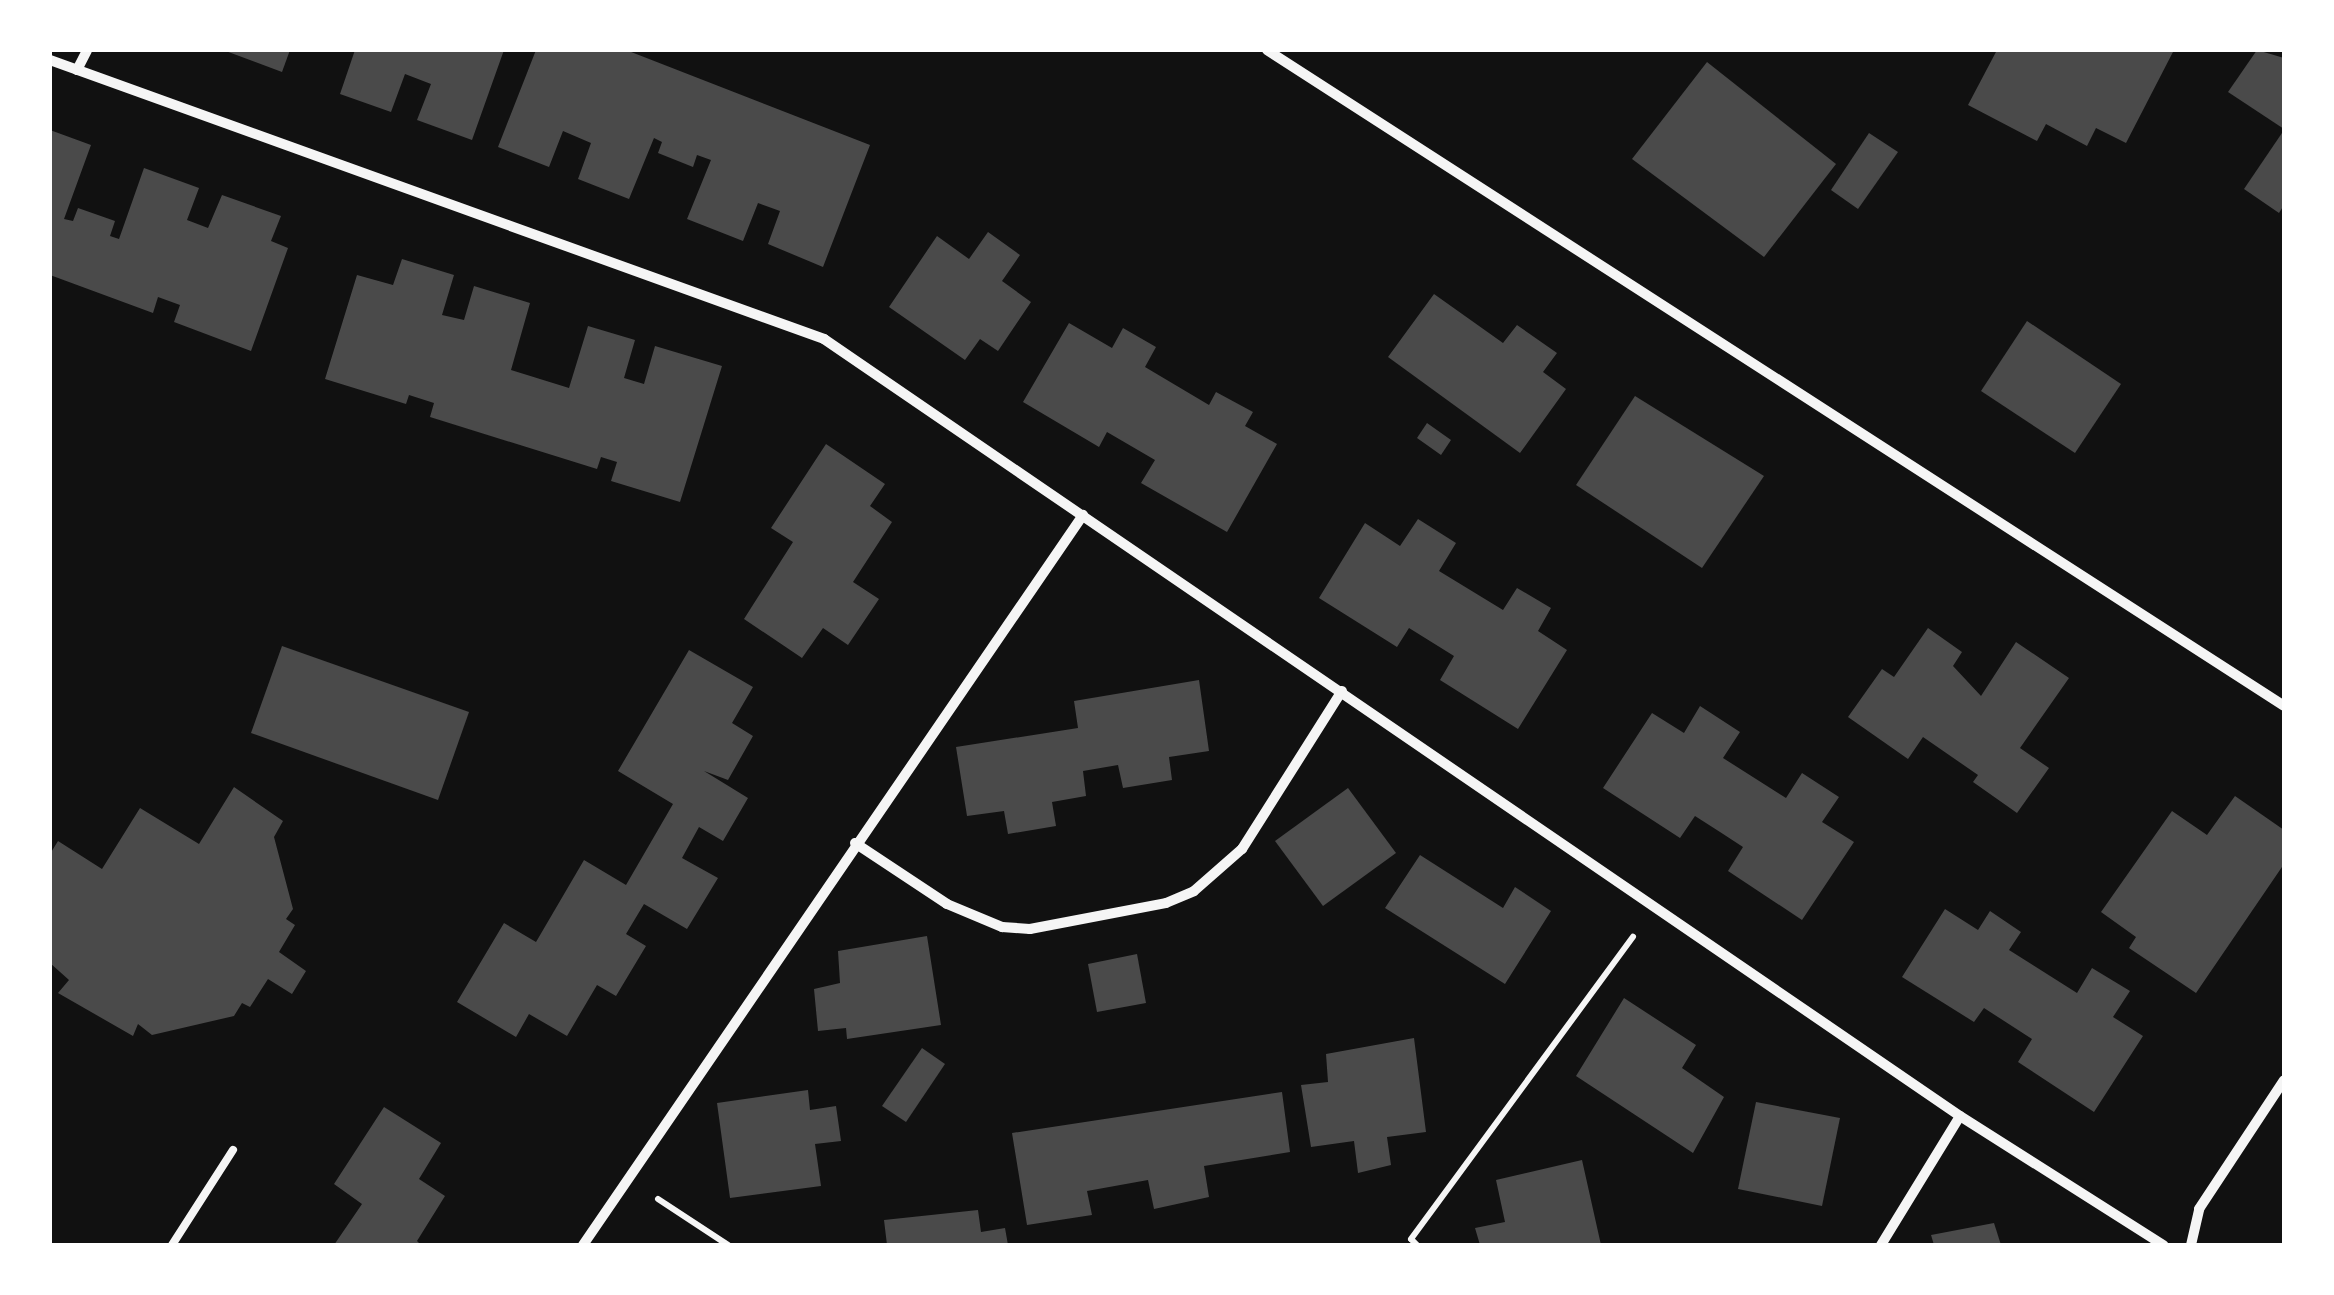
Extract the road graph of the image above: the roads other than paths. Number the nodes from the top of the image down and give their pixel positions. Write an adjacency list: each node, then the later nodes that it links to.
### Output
1 (87, 50): 4 (street)
2 (1266, 50): 7 (street)
3 (50, 60): 4 (street)
4 (77, 70): 5 (street)
5 (1083, 515): 6 (street); 8 (street)
6 (1342, 691): 8 (street); 10 (street)
7 (2284, 706)
8 (856, 842): 13 (street)
9 (2284, 1080): 16 (street)
10 (1960, 1116): 14 (street); 15 (street)
11 (233, 1150): 12 (lane)
12 (172, 1245)
13 (583, 1245)
14 (1882, 1245)
15 (2163, 1245)
16 (2191, 1245)

